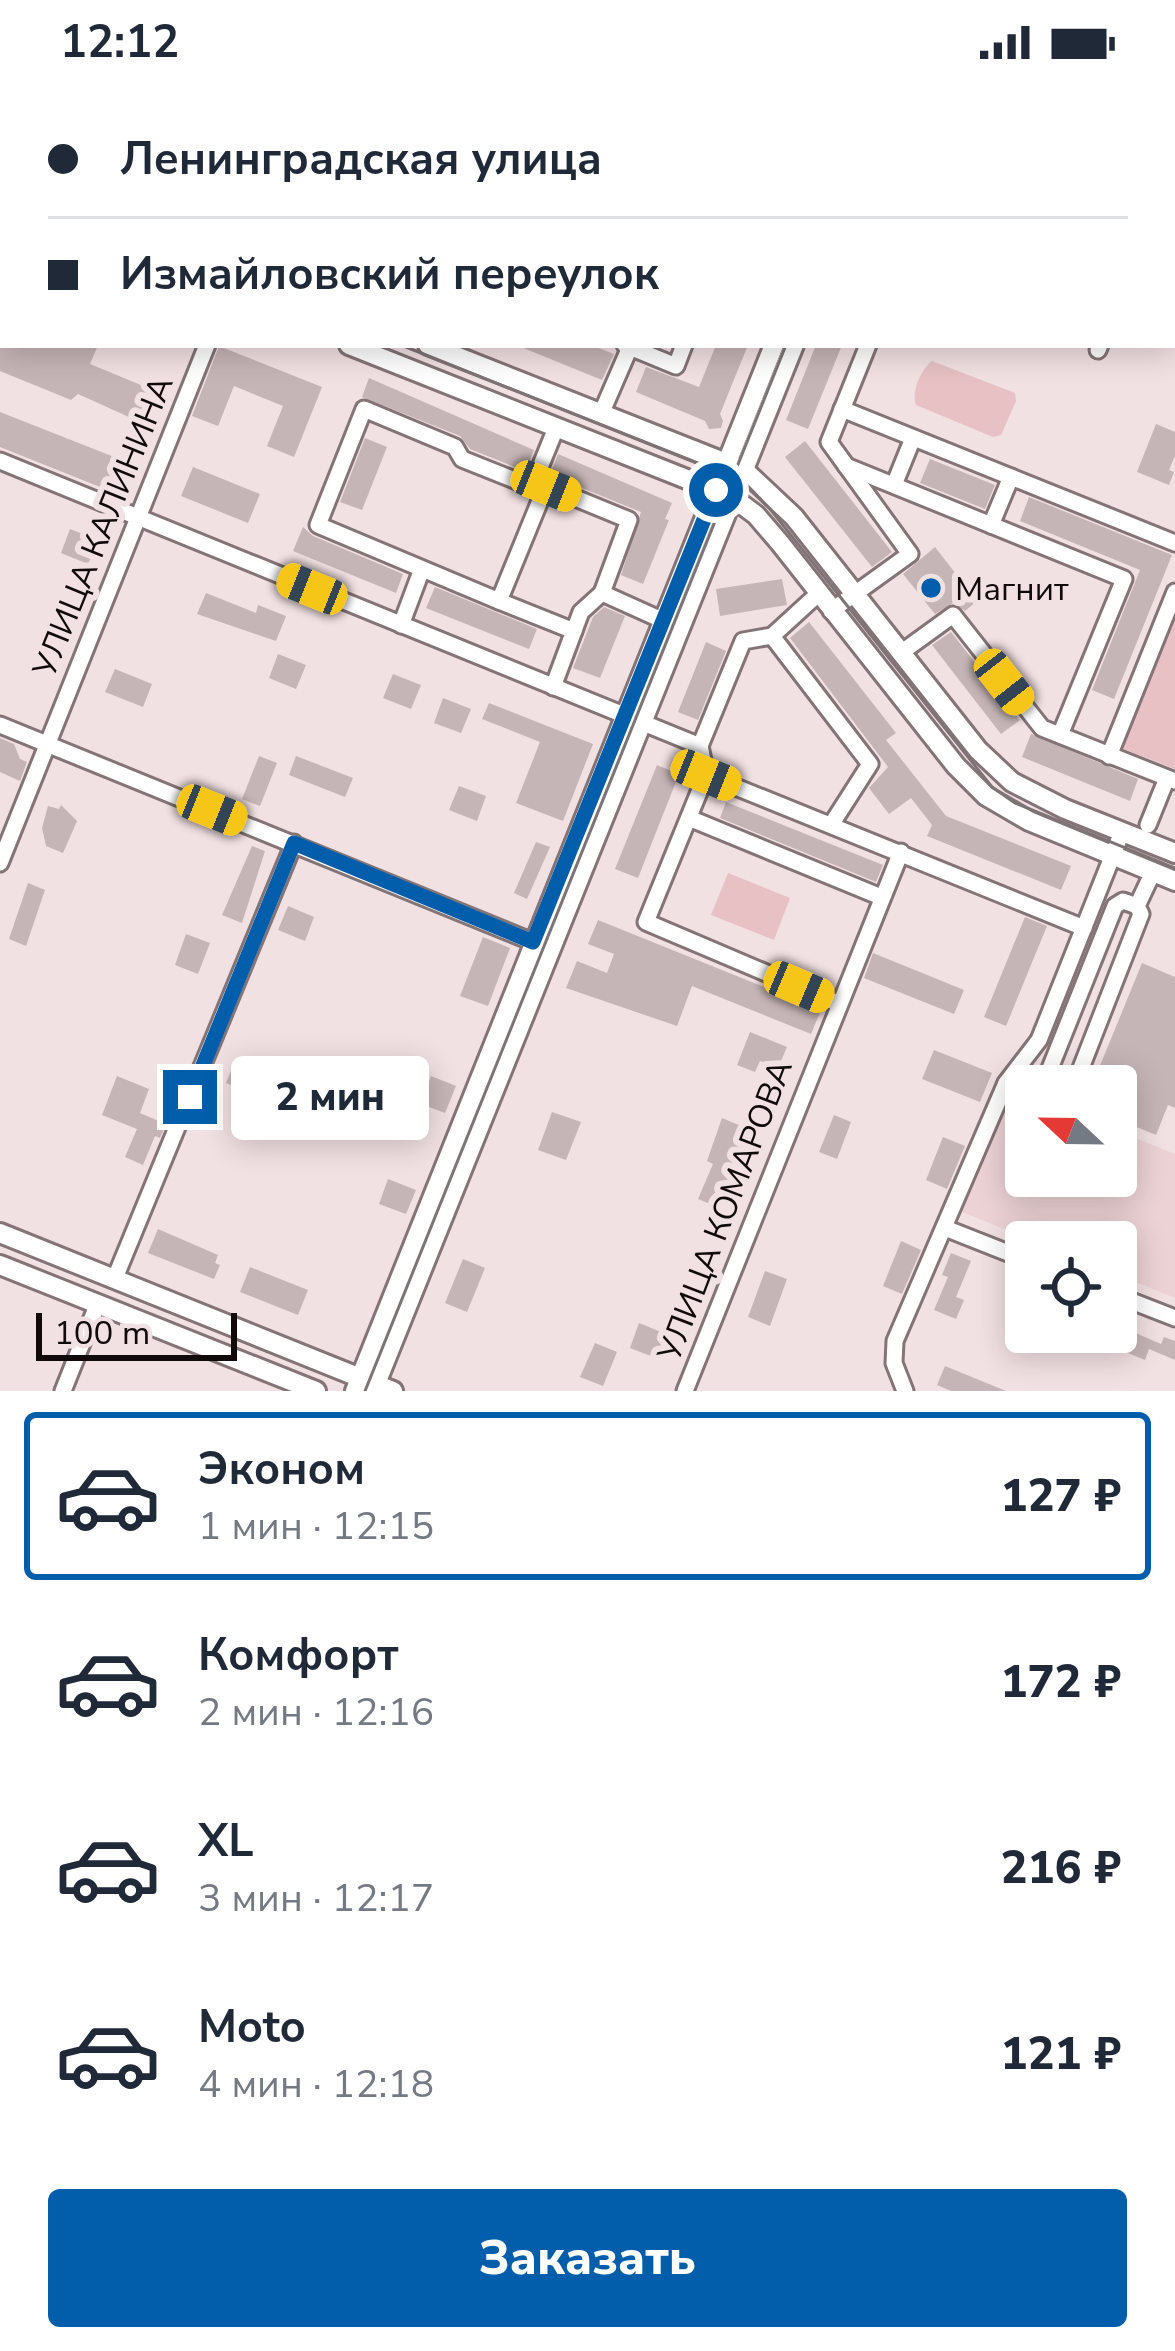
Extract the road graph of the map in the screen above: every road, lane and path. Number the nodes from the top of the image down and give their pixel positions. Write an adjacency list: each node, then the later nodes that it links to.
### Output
1 (206, 348): 21 (street, УЛИЦА КАЛИНИНА)
2 (356, 348): 12 (main road)
3 (442, 348): 11 (main road)
4 (626, 348): 11 (street)
5 (632, 348): 6 (street)
6 (683, 348)
7 (773, 348): 15 (main road)
8 (793, 348): 15 (main road)
9 (867, 348): 10 (street)
10 (842, 409): 13 (street); 16 (street)
11 (601, 414): 15 (main road)
12 (556, 428): 19 (street); 20 (main road)
13 (913, 438): 17 (street); 18 (street)
14 (0, 461): 21 (street)
15 (735, 466): 20 (main road); 27 (main road)
16 (846, 466): 18 (street); 27 (street)
17 (1011, 477): 22 (street); 23 (street)
18 (894, 485): 22 (street)
19 (539, 487): 24 (street); 26 (street); 29 (street)
20 (724, 494): 28 (main road); 31 (main road); 37 (main road)
21 (136, 517): 32 (street); 40 (street, УЛИЦА КАЛИНИНА)
22 (992, 525): 39 (street)
23 (1175, 543)
24 (422, 569): 29 (street); 32 (street)
25 (1175, 592): 42 (street)
26 (602, 593): 31 (street); 33 (street)
27 (855, 593): 30 (street); 35 (main road)
28 (818, 594): 30 (main road); 34 (street)
29 (499, 601): 33 (street)
30 (831, 611): 52 (main road)
31 (664, 621): 37 (main road)
32 (400, 625): 36 (street)
33 (574, 631): 36 (street)
34 (772, 636): 41 (street); 46 (street)
35 (902, 652): 39 (street); 48 (main road)
36 (553, 687): 37 (street)
37 (633, 720): 41 (street); 59 (main road); 73 (main road)
38 (0, 725): 40 (street)
39 (1060, 735): 42 (street)
40 (48, 743): 49 (street); 53 (street, УЛИЦА КАЛИНИНА)
41 (700, 746): 43 (street)
42 (1109, 756): 44 (street)
43 (706, 775): 45 (street); 46 (street)
44 (1171, 780): 47 (street)
45 (689, 818): 56 (street); 60 (street)
46 (832, 825): 50 (street)
47 (1148, 825)
48 (1122, 832): 51 (main road); 52 (street)
49 (294, 843): 59 (street); 69 (street)
50 (901, 852): 56 (street, УЛИЦА КОМАРОВА); 58 (street)
51 (1175, 853)
52 (1112, 856): 54 (main road); 58 (street)
53 (0, 863)
54 (1153, 872): 55 (main road); 57 (street)
55 (1175, 881)
56 (881, 897): 60 (street, УЛИЦА КОМАРОВА)
57 (1137, 906): 62 (street); 63 (street)
58 (1084, 928): 61 (street)
59 (533, 942): 73 (main road)
60 (837, 1003): 76 (street, УЛИЦА КОМАРОВА)
61 (1020, 1065)
62 (1051, 1065)
63 (1082, 1065)
64 (1005, 1085): 65 (street)
65 (945, 1228): 67 (street); 77 (street)
66 (0, 1233): 69 (main road)
67 (1005, 1252)
68 (0, 1265): 70 (main road)
69 (115, 1278): 73 (main road)
70 (98, 1303): 74 (street); 75 (main road)
71 (1137, 1303): 72 (street)
72 (1175, 1318)
73 (372, 1387)
74 (63, 1391)
75 (316, 1391)
76 (685, 1391)
77 (905, 1391)

